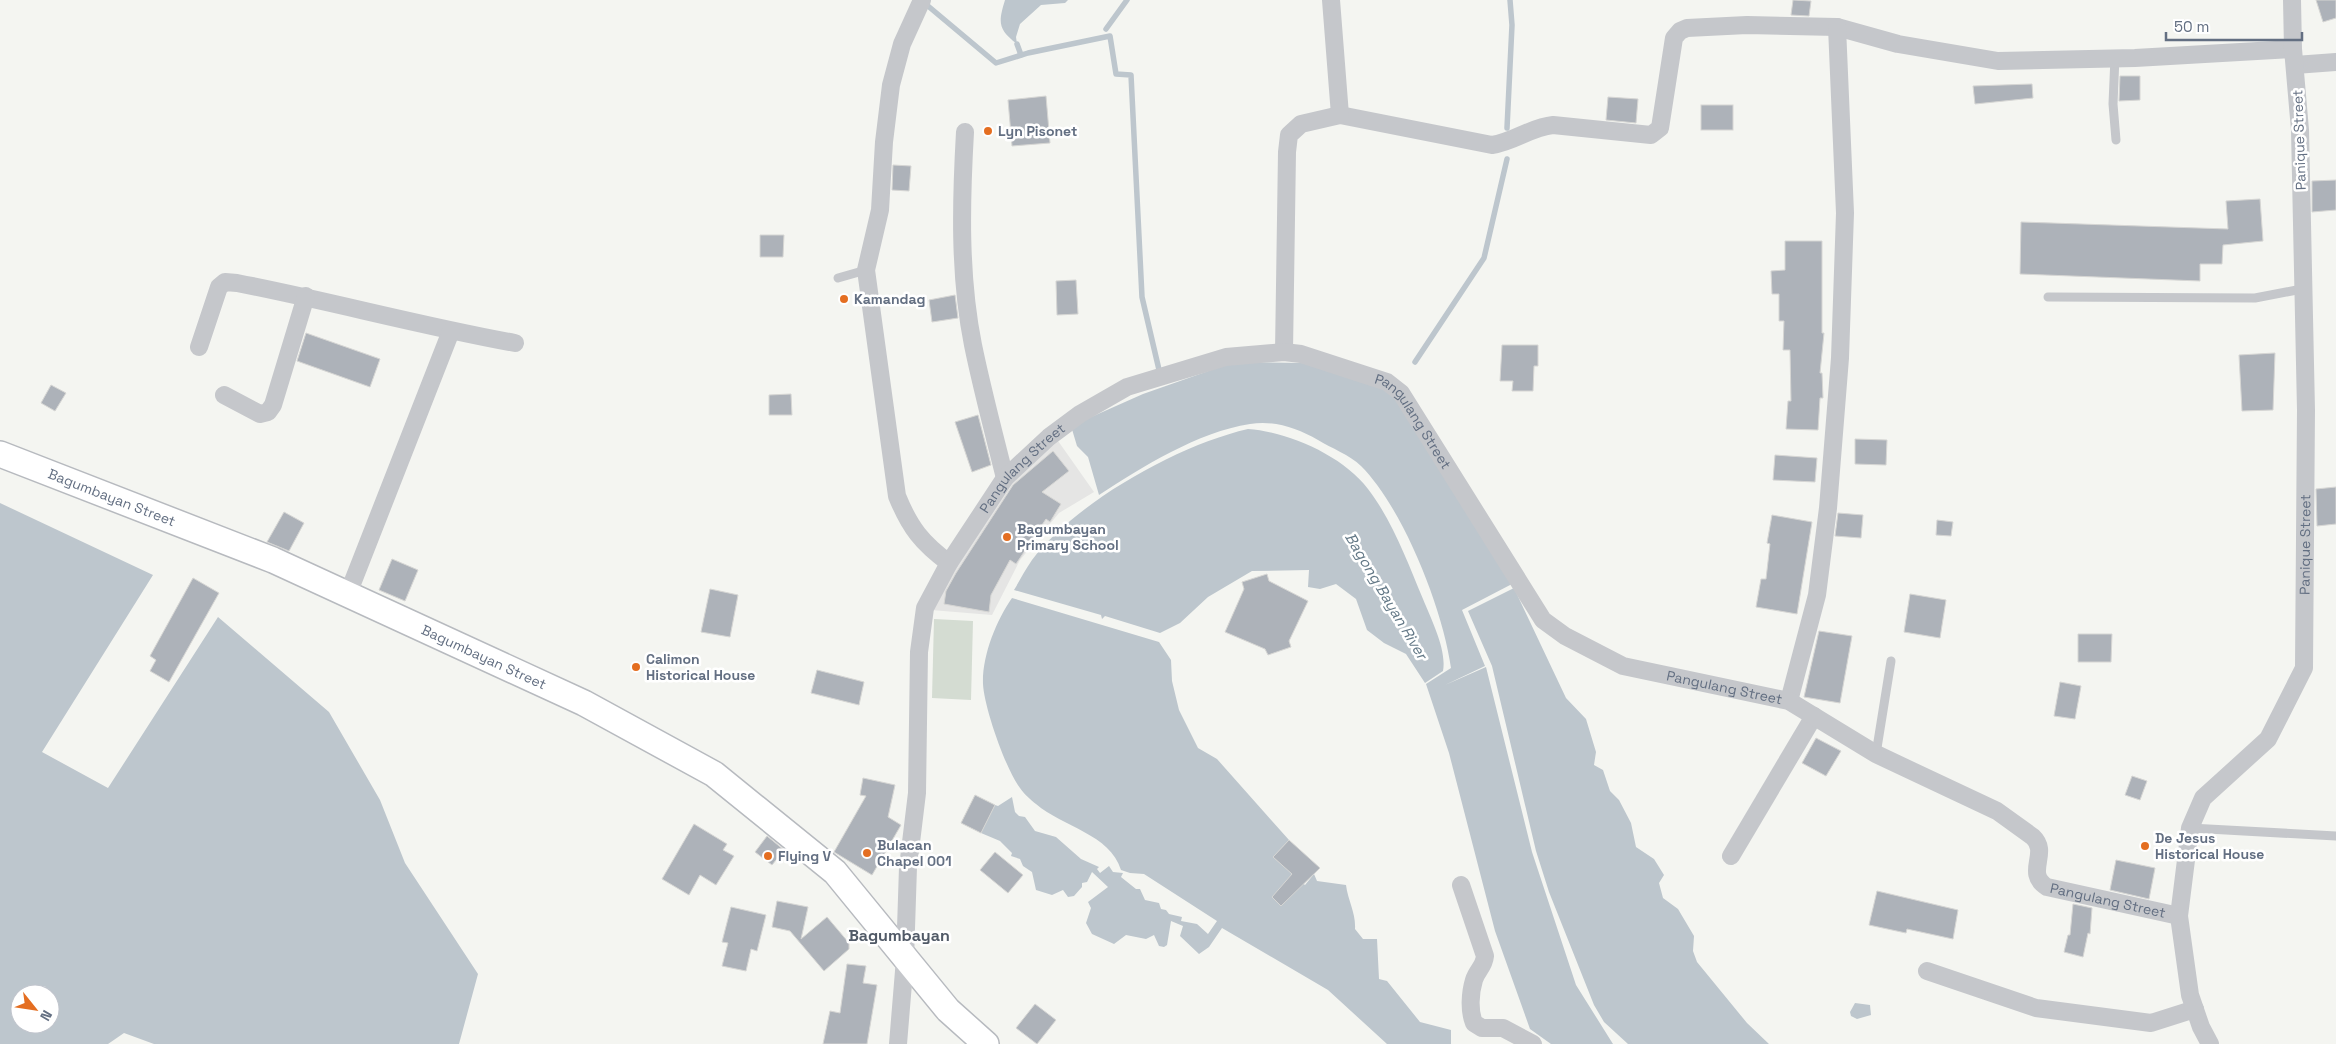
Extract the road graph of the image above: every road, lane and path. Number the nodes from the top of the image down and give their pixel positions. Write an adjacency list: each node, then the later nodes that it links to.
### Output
1 (922, 0): 11 (street)
2 (1331, 0): 8 (street)
3 (2292, 0): 5 (street, Panique Street)
4 (1837, 27): 6 (street); 8 (street); 26 (street)
5 (2294, 57): 6 (street); 7 (street); 13 (street, Panique Street)
6 (2115, 58): 10 (lane)
7 (2336, 62)
8 (1340, 115): 19 (street)
9 (965, 132): 22 (street)
10 (2116, 140)
11 (866, 270): 12 (lane); 23 (street)
12 (838, 278)
13 (2302, 289): 15 (lane); 29 (street, Panique Street)
14 (306, 296): 16 (street); 18 (street); 20 (street)
15 (2048, 297)
16 (451, 332): 17 (street); 24 (street)
17 (514, 343)
18 (199, 348)
19 (1284, 352): 22 (street, Pangulang Street); 26 (street, Pangulang Street)
20 (224, 395)
21 (0, 454): 24 (main road, Bagumbayan Street)
22 (1005, 478): 23 (street, Pangulang Street)
23 (948, 563): 34 (street, Pangulang Street)
24 (348, 594): 34 (main road, Bagumbayan Street)
25 (1891, 661): 28 (lane)
26 (1789, 701): 27 (street, Pangulang Street)
27 (1814, 716): 28 (street, Pangulang Street); 31 (street)
28 (1876, 754): 33 (street, Pangulang Street)
29 (2190, 828): 30 (lane); 33 (street, Panique Street)
30 (2336, 836)
31 (1731, 856)
32 (1461, 885): 39 (street)
33 (2179, 916): 36 (street, Panique Street)
34 (905, 958): 37 (street, Pangulang Street); 38 (main road, Bagumbayan Street)
35 (1927, 971): 36 (street)
36 (2195, 1009): 40 (street, Panique Street)
37 (898, 1044)
38 (986, 1044)
39 (1533, 1044)
40 (2210, 1044)

